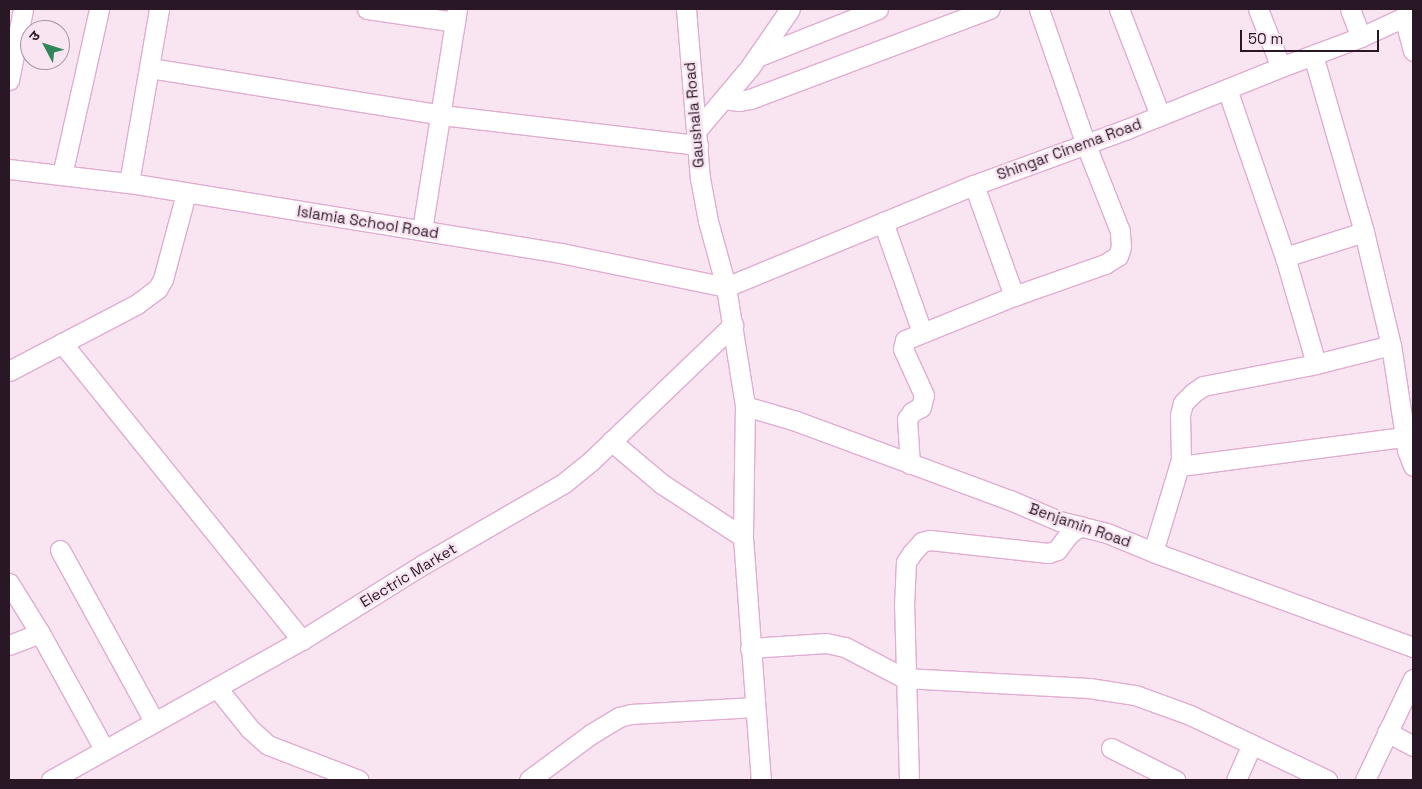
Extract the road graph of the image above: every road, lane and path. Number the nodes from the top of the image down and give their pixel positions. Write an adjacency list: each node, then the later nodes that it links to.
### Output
1 (23, 9): 21 (street)
2 (99, 9): 29 (street)
3 (159, 9): 20 (street)
4 (367, 9): 13 (street)
5 (686, 9): 26 (street, Gaushala Road)
6 (790, 9): 18 (street)
7 (878, 9): 18 (street)
8 (990, 9): 23 (street)
9 (1040, 9): 27 (street)
10 (1119, 9): 25 (street)
11 (1258, 9): 19 (street)
12 (1350, 9): 15 (street)
13 (456, 15): 24 (street)
14 (1409, 15): 15 (street, Shingar Cinema Road); 16 (street)
15 (1361, 37): 17 (street, Shingar Cinema Road)
16 (1413, 51)
17 (1312, 55): 19 (street, Shingar Cinema Road); 35 (street)
18 (757, 57): 23 (street)
19 (1280, 67): 22 (street, Shingar Cinema Road)
20 (150, 68): 24 (street); 30 (street)
21 (9, 80)
22 (1227, 89): 25 (street, Shingar Cinema Road); 36 (street)
23 (724, 99): 26 (street)
24 (442, 115): 26 (street); 34 (street)
25 (1160, 115): 27 (street, Shingar Cinema Road)
26 (698, 137): 37 (street, Gaushala Road)
27 (1086, 145): 31 (street, Shingar Cinema Road); 38 (street)
28 (9, 169): 29 (street, Islamia School Road)
29 (62, 175): 30 (street, Islamia School Road)
30 (128, 183): 32 (street, Islamia School Road)
31 (974, 185): 33 (street, Shingar Cinema Road); 38 (street)
32 (186, 193): 34 (street, Islamia School Road); 41 (street)
33 (883, 222): 37 (street, Shingar Cinema Road); 40 (street)
34 (422, 230): 37 (street, Islamia School Road)
35 (1364, 232): 36 (street); 42 (street)
36 (1285, 257): 43 (street)
37 (726, 287): 39 (street, Gaushala Road)
38 (1014, 296): 40 (street)
39 (733, 324): 45 (street, Gaushala Road); 47 (street, Electric Market)
40 (922, 332): 49 (street)
41 (62, 343): 44 (street); 57 (street)
42 (1391, 345): 43 (street); 46 (street)
43 (1316, 364): 50 (street)
44 (9, 371)
45 (745, 406): 49 (street, Benjamin Road); 52 (street, Gaushala Road)
46 (1404, 437): 48 (street); 50 (street)
47 (610, 441): 52 (street); 57 (street, Electric Market)
48 (1412, 462)
49 (910, 464): 51 (street, Benjamin Road)
50 (1180, 466): 54 (street)
51 (1080, 526): 54 (street, Benjamin Road); 61 (street)
52 (743, 537): 60 (street, Gaushala Road)
53 (60, 550): 65 (street)
54 (1154, 552): 59 (street, Benjamin Road)
55 (9, 583): 56 (street)
56 (40, 633): 58 (street); 70 (street)
57 (302, 640): 63 (street, Electric Market)
58 (9, 645)
59 (1413, 646)
60 (750, 648): 61 (street); 64 (street, Gaushala Road)
61 (904, 678): 67 (street); 75 (street)
62 (1413, 678): 66 (street)
63 (217, 688): 65 (street, Electric Market); 73 (street)
64 (755, 707): 71 (street, Gaushala Road); 74 (street)
65 (154, 721): 70 (street, Electric Market)
66 (1386, 732): 68 (street); 79 (street)
67 (1252, 744): 77 (street); 78 (street)
68 (1413, 746)
69 (1111, 748): 76 (street)
70 (104, 749): 72 (street, Electric Market)
71 (760, 778)
72 (51, 780)
73 (359, 780)
74 (529, 780)
75 (909, 780)
76 (1175, 780)
77 (1236, 780)
78 (1327, 780)
79 (1365, 780)

